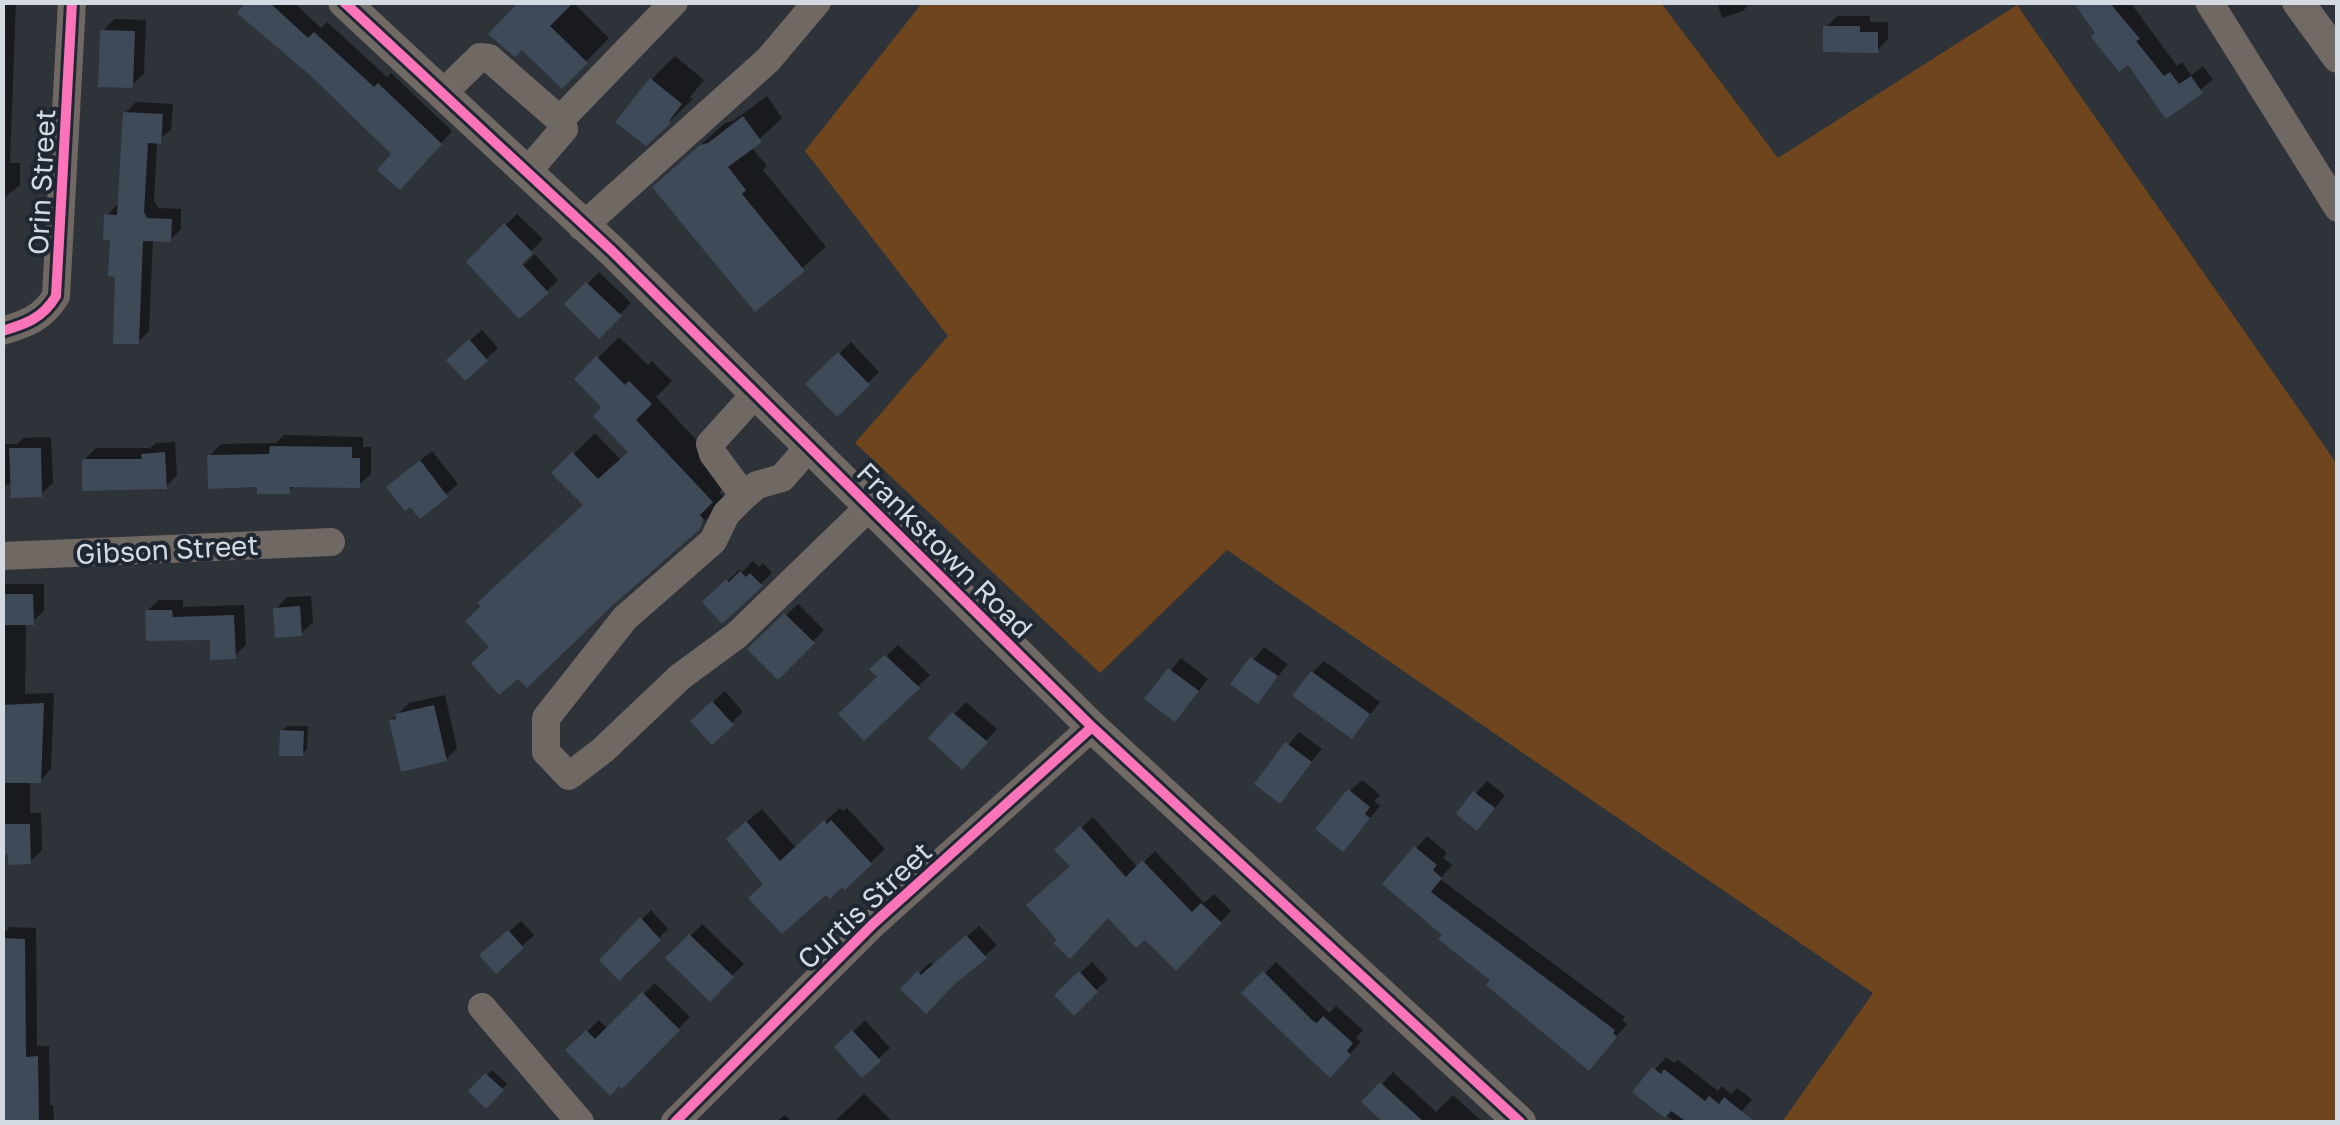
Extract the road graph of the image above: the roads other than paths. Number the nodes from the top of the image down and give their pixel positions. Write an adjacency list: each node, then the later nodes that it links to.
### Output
1 (72, 2): 13 (street, Orin Street)
2 (344, 2): 8 (main road, Frankstown Road)
3 (674, 2): 9 (street)
4 (817, 2): 12 (street)
5 (2209, 2): 11 (street)
6 (2298, 2): 7 (main road)
7 (2338, 57)
8 (442, 94): 9 (street); 10 (main road, Frankstown Road)
9 (560, 120): 10 (street)
10 (526, 173): 12 (main road, Frankstown Road)
11 (2338, 208)
12 (582, 226): 14 (main road, Frankstown Road)
13 (2, 331)
14 (755, 394): 15 (main road, Frankstown Road); 16 (street)
15 (808, 447): 16 (street); 17 (main road, Frankstown Road)
16 (744, 496): 17 (street)
17 (869, 506): 20 (main road, Frankstown Road)
18 (331, 542): 19 (street, Gibson Street)
19 (2, 556)
20 (1092, 727): 23 (street, Curtis Street); 24 (main road, Frankstown Road)
21 (482, 1007): 22 (street)
22 (580, 1122)
23 (675, 1122)
24 (1520, 1122)

